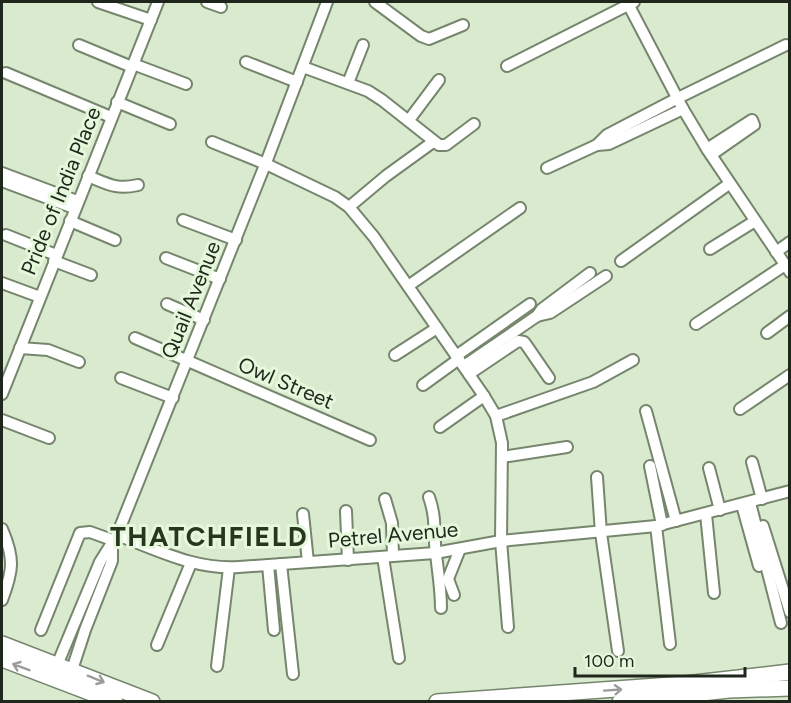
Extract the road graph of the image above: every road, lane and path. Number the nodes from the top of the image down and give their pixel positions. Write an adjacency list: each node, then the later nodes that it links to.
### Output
1 (98, 2): 8 (street)
2 (158, 2): 8 (street, Pride of India Place)
3 (207, 2): 7 (street)
4 (327, 2): 18 (street, Quail Avenue)
5 (375, 2): 9 (street)
6 (630, 2): 15 (street); 23 (street)
7 (221, 7)
8 (151, 20): 14 (street, Pride of India Place)
9 (463, 25)
10 (79, 45): 14 (street)
11 (363, 45): 20 (street)
12 (786, 45): 23 (street)
13 (246, 62): 18 (street)
14 (133, 63): 17 (street); 21 (street); 24 (street, Pride of India Place)
15 (507, 66)
16 (6, 73): 26 (street)
17 (176, 73)
18 (300, 75): 20 (street); 22 (street); 35 (street, Quail Avenue)
19 (439, 80): 28 (street)
20 (348, 83): 28 (street)
21 (186, 84)
22 (356, 94)
23 (678, 98): 25 (street); 27 (street)
24 (117, 102): 26 (street, Pride of India Place); 29 (street)
25 (683, 109): 27 (street); 34 (street)
26 (111, 117): 39 (street, Pride of India Place)
27 (651, 118): 36 (street)
28 (409, 120): 33 (street)
29 (170, 124)
30 (474, 124): 33 (street)
31 (731, 137): 34 (street)
32 (212, 142): 35 (street)
33 (433, 142): 44 (street)
34 (709, 152): 41 (street)
35 (266, 164): 44 (street); 51 (street, Quail Avenue)
36 (547, 168)
37 (18, 172): 43 (street)
38 (2, 173): 43 (street)
39 (88, 176): 42 (street); 43 (street, Pride of India Place)
40 (2, 181): 43 (street)
41 (729, 184): 48 (street); 57 (street)
42 (138, 185)
43 (77, 202): 47 (street, Pride of India Place)
44 (349, 207): 64 (street)
45 (520, 208): 64 (street)
46 (183, 220): 51 (street)
47 (70, 221): 50 (street); 55 (street, Pride of India Place)
48 (755, 221): 53 (street); 54 (street)
49 (6, 235): 55 (street)
50 (115, 240)
51 (236, 240): 62 (street, Quail Avenue)
52 (789, 242): 54 (street)
53 (710, 249)
54 (776, 252): 58 (street)
55 (55, 258): 60 (street); 65 (street, Pride of India Place)
56 (166, 258): 62 (street)
57 (621, 261)
58 (787, 269): 71 (street)
59 (590, 273): 68 (street)
60 (91, 275)
61 (606, 276): 68 (street)
62 (220, 279): 70 (street, Quail Avenue)
63 (2, 283): 65 (street)
64 (408, 286): 72 (street)
65 (40, 297): 75 (street, Pride of India Place)
66 (167, 304): 70 (street)
67 (530, 304): 80 (street)
68 (537, 316): 80 (street)
69 (789, 316): 73 (street)
70 (204, 320): 79 (street, Quail Avenue)
71 (696, 324)
72 (437, 328): 76 (street); 80 (street)
73 (767, 333)
74 (135, 338): 79 (street, Owl Street)
75 (20, 348): 78 (street); 85 (street, Pride of India Place)
76 (395, 355)
77 (633, 360): 90 (street)
78 (79, 362)
79 (187, 362): 87 (street, Quail Avenue); 94 (street, Owl Street)
80 (462, 364): 83 (street); 84 (street); 86 (street)
81 (789, 375): 88 (street)
82 (121, 378): 87 (street)
83 (549, 378)
84 (423, 385)
85 (2, 394)
86 (484, 396): 90 (street); 92 (street)
87 (172, 398): 113 (street, Quail Avenue)
88 (741, 409)
89 (646, 411): 109 (street)
90 (496, 416): 96 (street)
91 (2, 420): 93 (street)
92 (440, 427)
93 (49, 438)
94 (370, 440)
95 (567, 447): 96 (street)
96 (502, 457): 114 (street)
97 (752, 462): 104 (street)
98 (650, 466): 110 (street)
99 (709, 468): 105 (street)
100 (597, 477): 112 (street)
101 (789, 491): 104 (street, Petrel Avenue)
102 (429, 497): 116 (street)
103 (385, 499): 117 (street)
104 (753, 502): 105 (street, Petrel Avenue); 123 (street); 130 (street); 131 (street)
105 (720, 510): 108 (street, Petrel Avenue)
106 (346, 511): 118 (street)
107 (303, 514): 119 (street)
108 (706, 514): 109 (street, Petrel Avenue); 124 (street)
109 (676, 521): 110 (street, Petrel Avenue)
110 (659, 525): 112 (street, Petrel Avenue); 136 (street)
111 (2, 529): 127 (street)
112 (602, 533): 114 (street, Petrel Avenue); 138 (street)
113 (115, 540): 120 (street, Petrel Avenue); 125 (street, Quail Avenue); 128 (street, Quail Avenue); 133 (street, Petrel Avenue)
114 (501, 542): 115 (street, Petrel Avenue); 132 (street)
115 (460, 549): 116 (street, Petrel Avenue); 126 (street)
116 (435, 553): 117 (street, Petrel Avenue); 129 (street)
117 (388, 557): 118 (street, Petrel Avenue); 140 (street)
118 (348, 560): 119 (street, Petrel Avenue)
119 (308, 562): 121 (street, Petrel Avenue)
120 (191, 563): 122 (street, Petrel Avenue); 137 (street)
121 (275, 565): 122 (street, Petrel Avenue); 134 (street); 139 (street); 145 (street)
122 (229, 568): 143 (street)
123 (761, 572)
124 (714, 593)
125 (86, 594): 128 (street); 142 (street, Quail Avenue)
126 (454, 595)
127 (2, 600)
128 (97, 600): 146 (street, Quail Avenue)
129 (441, 608)
130 (789, 612)
131 (781, 623)
132 (508, 627)
133 (41, 630)
134 (274, 630)
135 (2, 644): 142 (street)
136 (670, 644)
137 (158, 645)
138 (618, 651)
139 (285, 654)
140 (399, 658)
141 (2, 659): 147 (street, one-way to 141)
142 (57, 664): 146 (street); 147 (street, Quail Avenue)
143 (217, 666)
144 (789, 672): 149 (street, one-way to 144)
145 (293, 674)
146 (70, 677): 147 (street); 150 (street); 151 (street, one-way to 151)
147 (52, 679)
148 (789, 688): 152 (street)
149 (444, 701)
150 (115, 702)
151 (152, 702)
152 (620, 702)

